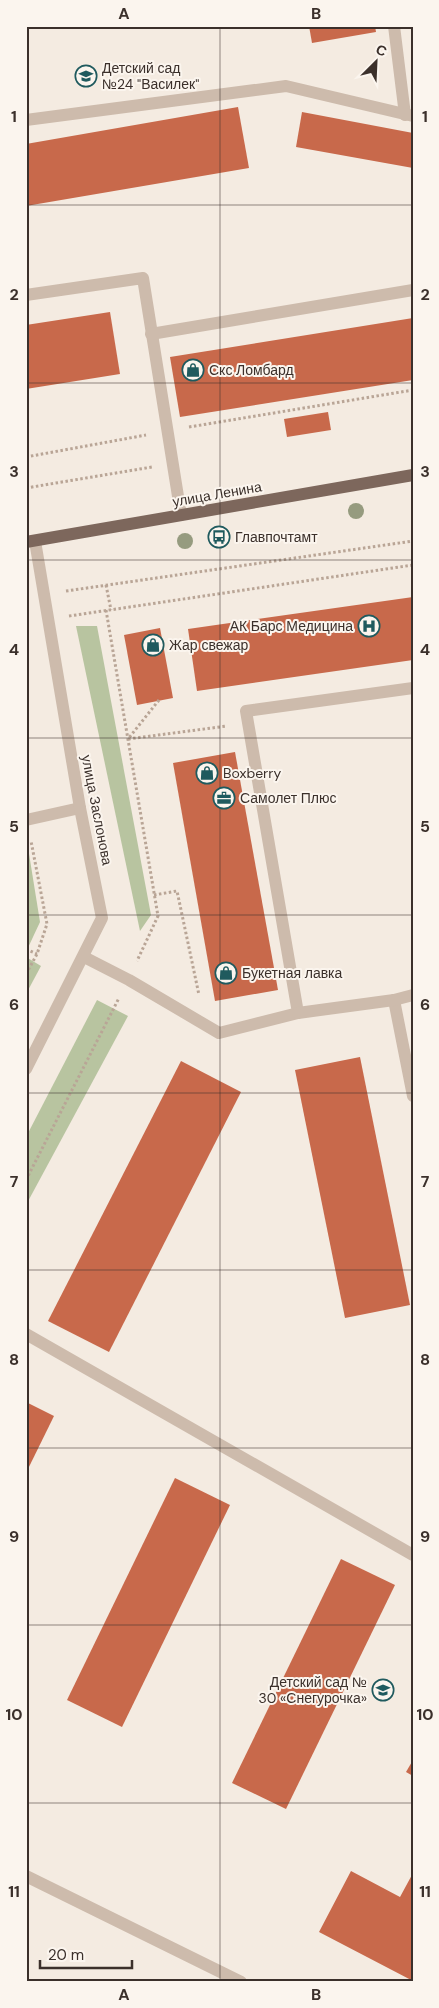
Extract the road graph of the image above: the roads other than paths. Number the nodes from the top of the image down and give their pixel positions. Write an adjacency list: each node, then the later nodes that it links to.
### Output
1 (394, 26): 2 (street)
2 (409, 116): 3 (street)
3 (26, 120)
4 (413, 290): 6 (street)
5 (26, 295): 6 (street)
6 (151, 334): 8 (street)
7 (413, 475): 8 (main road, улица Ленина)
8 (181, 515): 9 (main road, улица Ленина)
9 (31, 542): 11 (street, улица Заслонова)
10 (413, 688): 16 (street)
11 (80, 808): 12 (street); 13 (street, улица Заслонова)
12 (27, 819)
13 (84, 957): 16 (street); 17 (street, улица Заслонова)
14 (413, 995): 15 (street)
15 (394, 1000): 16 (street); 18 (street)
16 (298, 1013)
17 (26, 1069)
18 (413, 1096)
19 (26, 1334): 20 (street)
20 (413, 1555)
21 (26, 1876): 22 (street)
22 (240, 1982)

